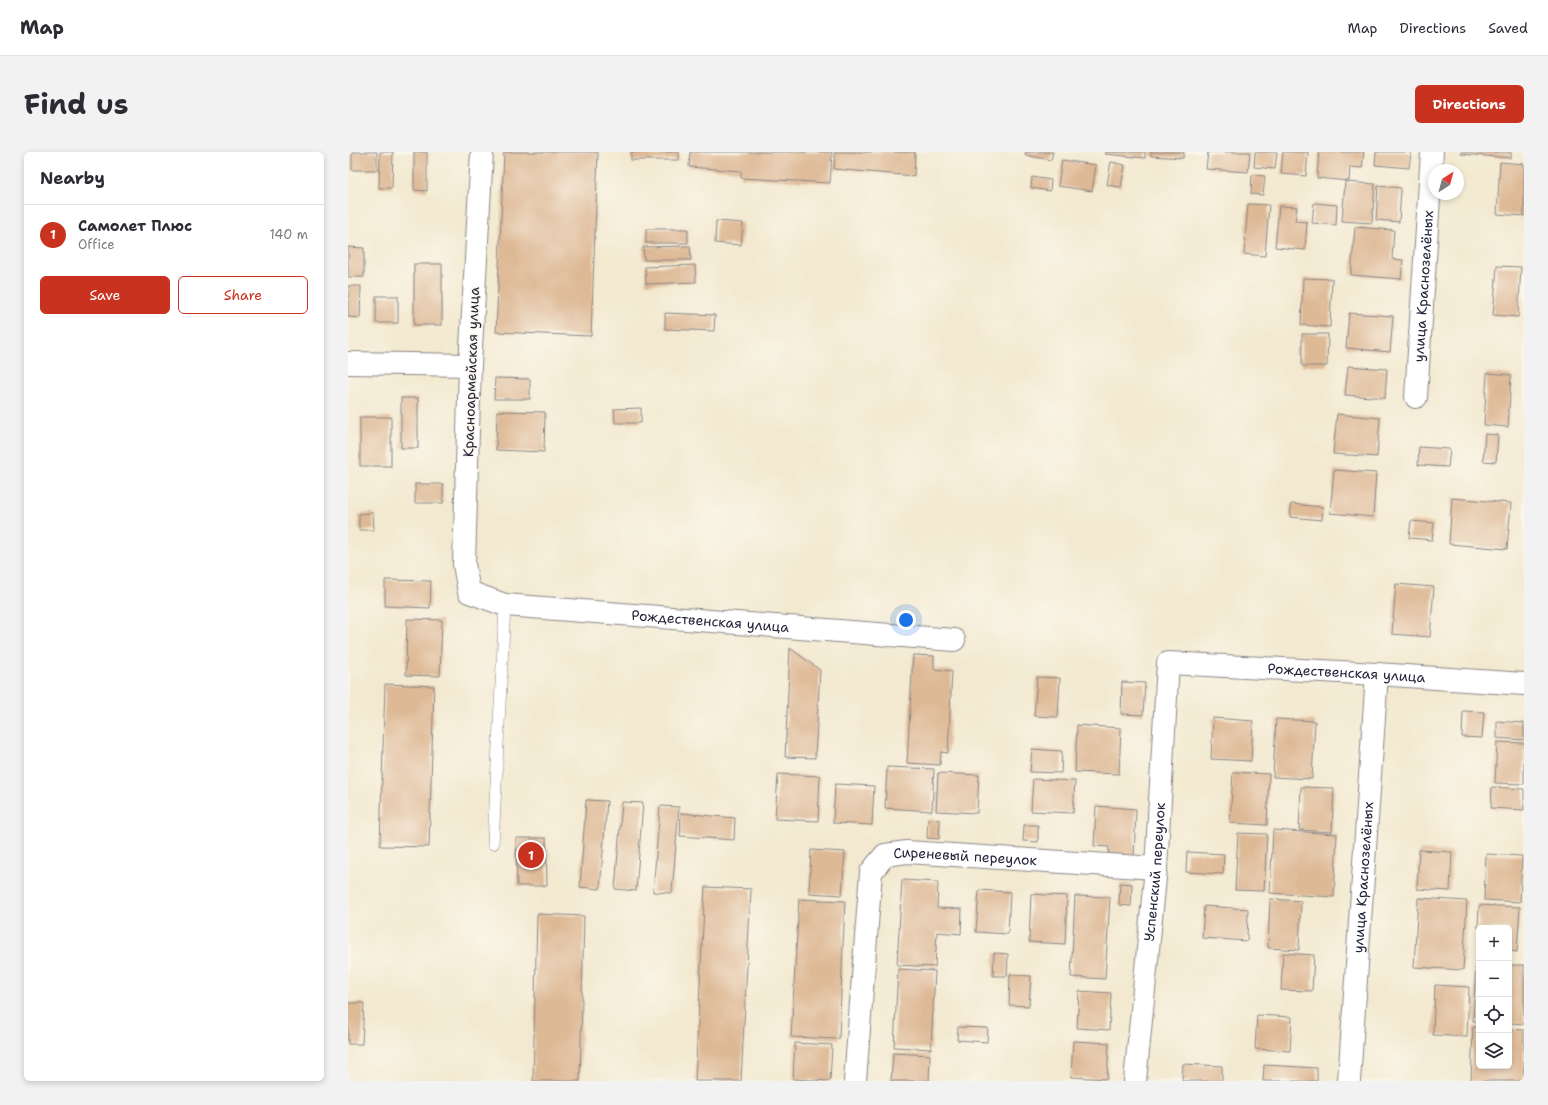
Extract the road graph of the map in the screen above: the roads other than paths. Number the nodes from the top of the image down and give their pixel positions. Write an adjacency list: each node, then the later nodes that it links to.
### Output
1 (482, 152): 4 (street, Красноармейская улица)
2 (1432, 152): 5 (street, улица Краснозелёных)
3 (348, 364): 4 (street)
4 (470, 365): 6 (street, Красноармейская улица)
5 (1416, 397)
6 (469, 592): 7 (street, Рождественская улица)
7 (505, 605): 8 (street, Рождественская улица); 12 (lane)
8 (954, 640)
9 (1168, 663): 10 (street, Рождественская улица); 13 (street, Успенский переулок)
10 (1377, 674): 11 (street, Рождественская улица); 16 (street, улица Краснозелёных)
11 (1524, 684)
12 (493, 844)
13 (1156, 868): 14 (street, Сиреневый переулок); 15 (street, Успенский переулок)
14 (855, 1081)
15 (1135, 1081)
16 (1349, 1081)

